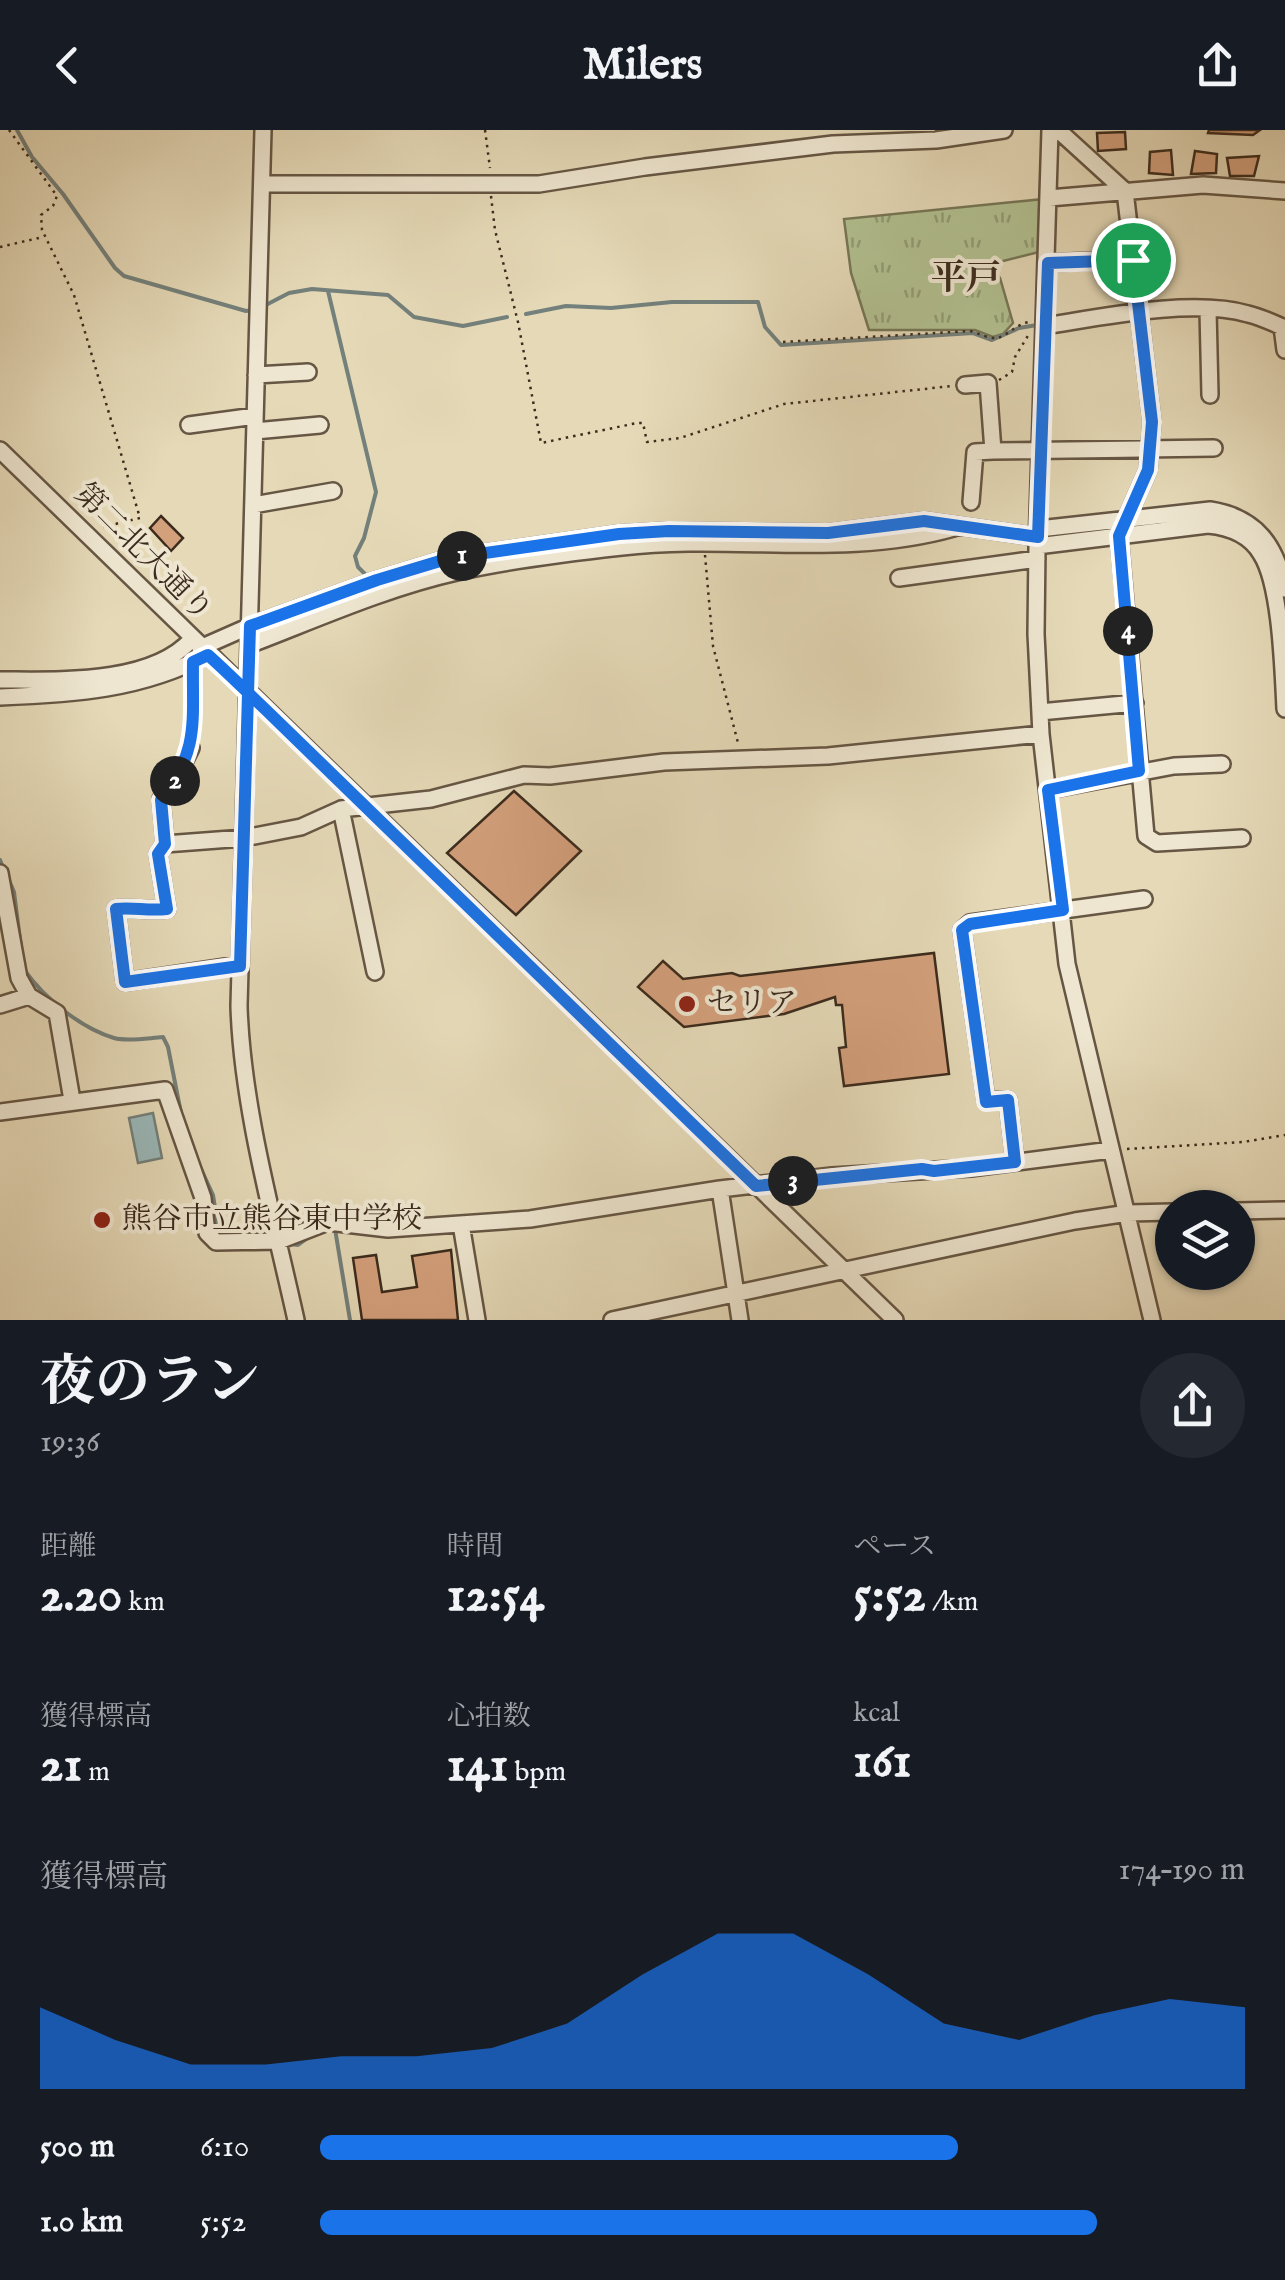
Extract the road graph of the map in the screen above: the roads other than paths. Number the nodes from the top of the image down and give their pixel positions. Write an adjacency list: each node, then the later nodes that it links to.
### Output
1 (264, 130): 6 (street)
2 (1004, 130): 5 (street)
3 (1050, 130): 9 (street)
4 (1058, 130): 8 (street)
5 (832, 137): 6 (street)
6 (262, 184): 18 (street)
7 (1285, 190): 8 (street)
8 (1125, 191): 9 (street); 10 (street)
9 (1049, 198): 11 (street)
10 (1133, 260): 11 (street); 13 (street)
11 (1048, 263): 14 (street)
12 (1208, 310): 13 (street); 15 (street); 20 (street)
13 (1140, 311): 14 (street); 24 (street)
14 (1045, 323): 27 (street)
15 (1283, 327): 16 (street)
16 (1285, 350)
17 (308, 372): 18 (street)
18 (256, 375): 21 (street)
19 (965, 384): 28 (street)
20 (1210, 395)
21 (255, 423): 22 (street); 23 (street); 31 (street)
22 (189, 425)
23 (320, 425)
24 (1150, 448): 25 (street); 27 (street); 32 (street)
25 (1214, 448)
26 (0, 450): 41 (street, 第二北大通り)
27 (1041, 450): 28 (street); 36 (street)
28 (992, 451): 30 (street)
29 (334, 491): 31 (street)
30 (972, 502)
31 (253, 505): 39 (street)
32 (1128, 518): 34 (street); 36 (street); 38 (street)
33 (962, 526): 35 (street); 35 (street); 36 (street)
34 (1119, 536): 36 (street); 45 (street); 46 (street)
35 (620, 541): 39 (street); 40 (street)
36 (1038, 543): 37 (street); 47 (street)
37 (899, 578)
38 (1285, 589)
39 (250, 626): 40 (street); 41 (street)
40 (249, 645): 43 (street)
41 (198, 651): 42 (street); 43 (street, 第二北大通り); 44 (street)
42 (0, 680)
43 (248, 693): 53 (street, 第二北大通り); 55 (street)
44 (0, 696)
45 (1135, 702): 47 (street); 51 (street)
46 (1285, 709)
47 (1040, 712): 48 (street)
48 (1041, 734): 52 (street); 53 (street)
49 (191, 748): 57 (street)
50 (1222, 764): 51 (street)
51 (1139, 771): 52 (street); 56 (street)
52 (1048, 790): 60 (street)
53 (367, 807): 54 (street); 69 (street, 第二北大通り)
54 (341, 809): 55 (street); 62 (street)
55 (244, 838): 57 (street); 61 (street)
56 (1242, 838)
57 (165, 844): 61 (street)
58 (0, 873): 63 (street)
59 (1144, 899): 60 (street)
60 (1063, 910): 67 (street); 68 (street)
61 (240, 966): 76 (street)
62 (375, 972)
63 (30, 996): 64 (street); 65 (street)
64 (0, 1004)
65 (72, 1100): 66 (street); 76 (street)
66 (0, 1112)
67 (1111, 1150): 68 (street); 74 (street)
68 (1015, 1162): 69 (street)
69 (756, 1186): 70 (street); 77 (street, 第二北大通り)
70 (720, 1189): 75 (street); 78 (street)
71 (1285, 1210): 72 (street)
72 (1255, 1211)
73 (1155, 1212): 74 (street)
74 (1128, 1213): 77 (street); 86 (street)
75 (460, 1224): 76 (street); 82 (street)
76 (279, 1242): 81 (street)
77 (844, 1270): 78 (street); 85 (street, 第二北大通り)
78 (736, 1292): 79 (street); 84 (street)
79 (687, 1312): 80 (street)
80 (642, 1317): 83 (street)
81 (296, 1320)
82 (478, 1320)
83 (612, 1320)
84 (740, 1320)
85 (895, 1320)
86 (1152, 1320)

